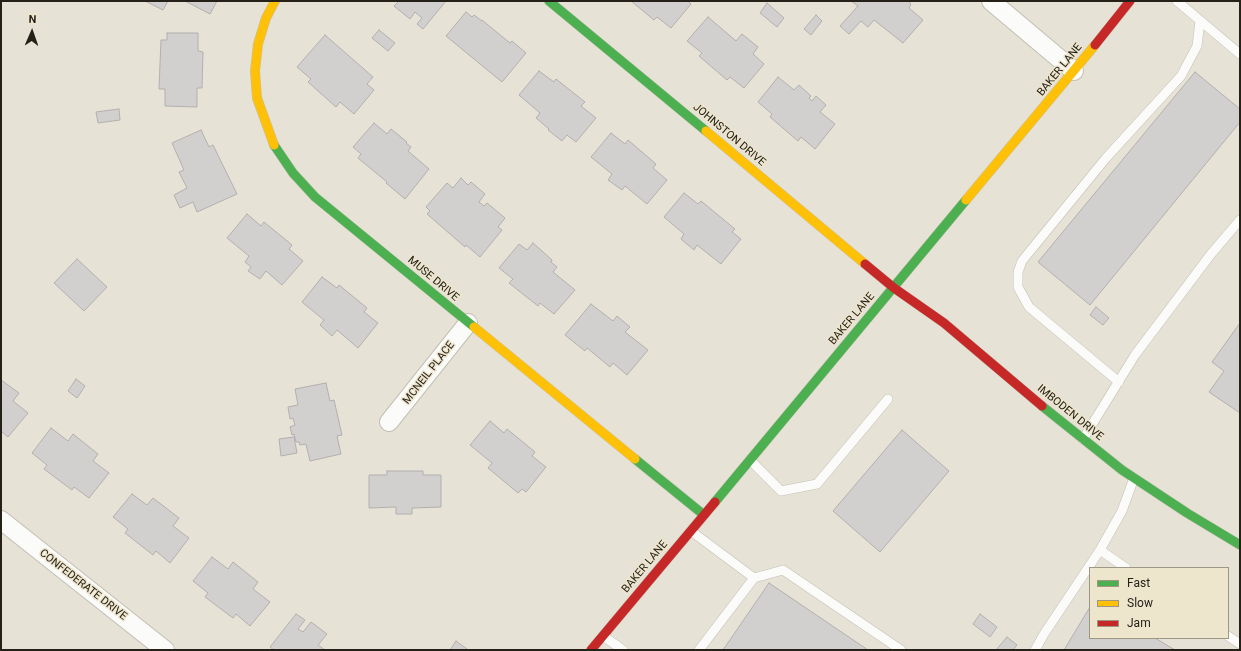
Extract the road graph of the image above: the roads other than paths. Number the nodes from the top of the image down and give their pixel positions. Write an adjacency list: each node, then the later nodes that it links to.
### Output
1 (275, 1): 11 (street, MUSE DRIVE)
2 (549, 1): 10 (street, JOHNSTON DRIVE)
3 (991, 1): 8 (street)
4 (1130, 1): 8 (street, BAKER LANE)
5 (1177, 1): 6 (lane)
6 (1200, 21): 7 (lane); 12 (lane)
7 (1240, 54)
8 (1074, 71): 10 (street, BAKER LANE)
9 (1240, 220): 12 (lane)
10 (894, 288): 15 (street, IMBODEN DRIVE); 16 (street, BAKER LANE)
11 (468, 323): 14 (street, MCNEIL PLACE); 18 (street, MUSE DRIVE)
12 (1118, 382): 15 (lane)
13 (888, 399): 16 (lane)
14 (389, 422)
15 (1083, 439): 17 (street, IMBODEN DRIVE)
16 (750, 460): 18 (street, BAKER LANE)
17 (1134, 478): 21 (street, IMBODEN DRIVE); 22 (lane)
18 (704, 516): 20 (street, BAKER LANE)
19 (1, 520): 28 (street, CONFEDERATE DRIVE)
20 (691, 531): 24 (lane); 25 (street, BAKER LANE)
21 (1240, 545)
22 (1100, 550): 23 (lane); 33 (lane)
23 (1125, 567)
24 (754, 578): 31 (lane); 32 (lane)
25 (603, 636): 29 (street, BAKER LANE); 30 (lane)
26 (1229, 637): 27 (lane)
27 (1240, 644)
28 (165, 650)
29 (590, 650)
30 (624, 650)
31 (699, 650)
32 (901, 650)
33 (1035, 650)

